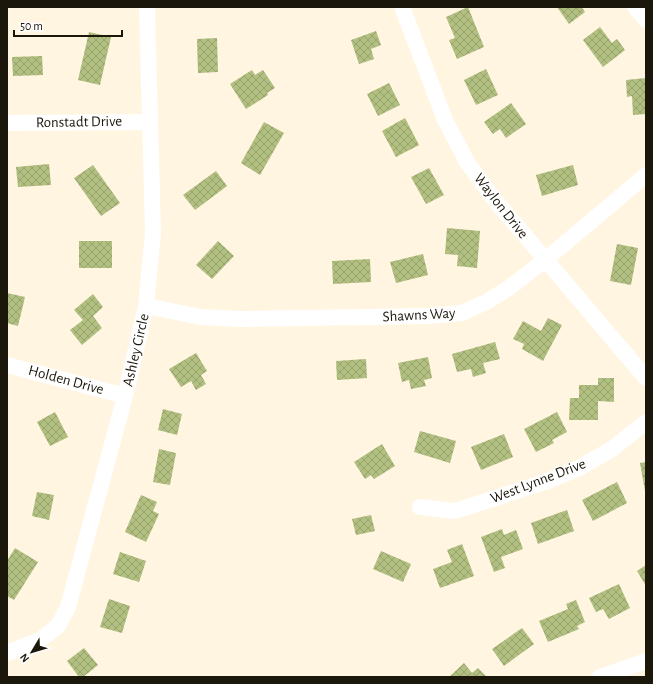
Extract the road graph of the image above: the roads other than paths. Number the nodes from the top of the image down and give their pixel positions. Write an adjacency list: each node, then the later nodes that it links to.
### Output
1 (147, 7): 5 (street, Ashley Circle)
2 (402, 7): 8 (street, Waylon Drive)
3 (635, 7): 4 (street)
4 (646, 20)
5 (150, 122): 6 (street, Ronstadt Drive); 9 (street, Ashley Circle)
6 (7, 123)
7 (646, 175): 8 (street, Shawns Way)
8 (545, 260): 9 (street, Shawns Way); 11 (street, Waylon Drive)
9 (146, 306): 12 (street, Ashley Circle)
10 (7, 365): 12 (street, Holden Drive)
11 (646, 378)
12 (125, 396): 15 (street, Ashley Circle)
13 (646, 422): 14 (street, West Lynne Drive)
14 (420, 507)
15 (7, 653)
16 (646, 661): 17 (street)
17 (600, 677)

